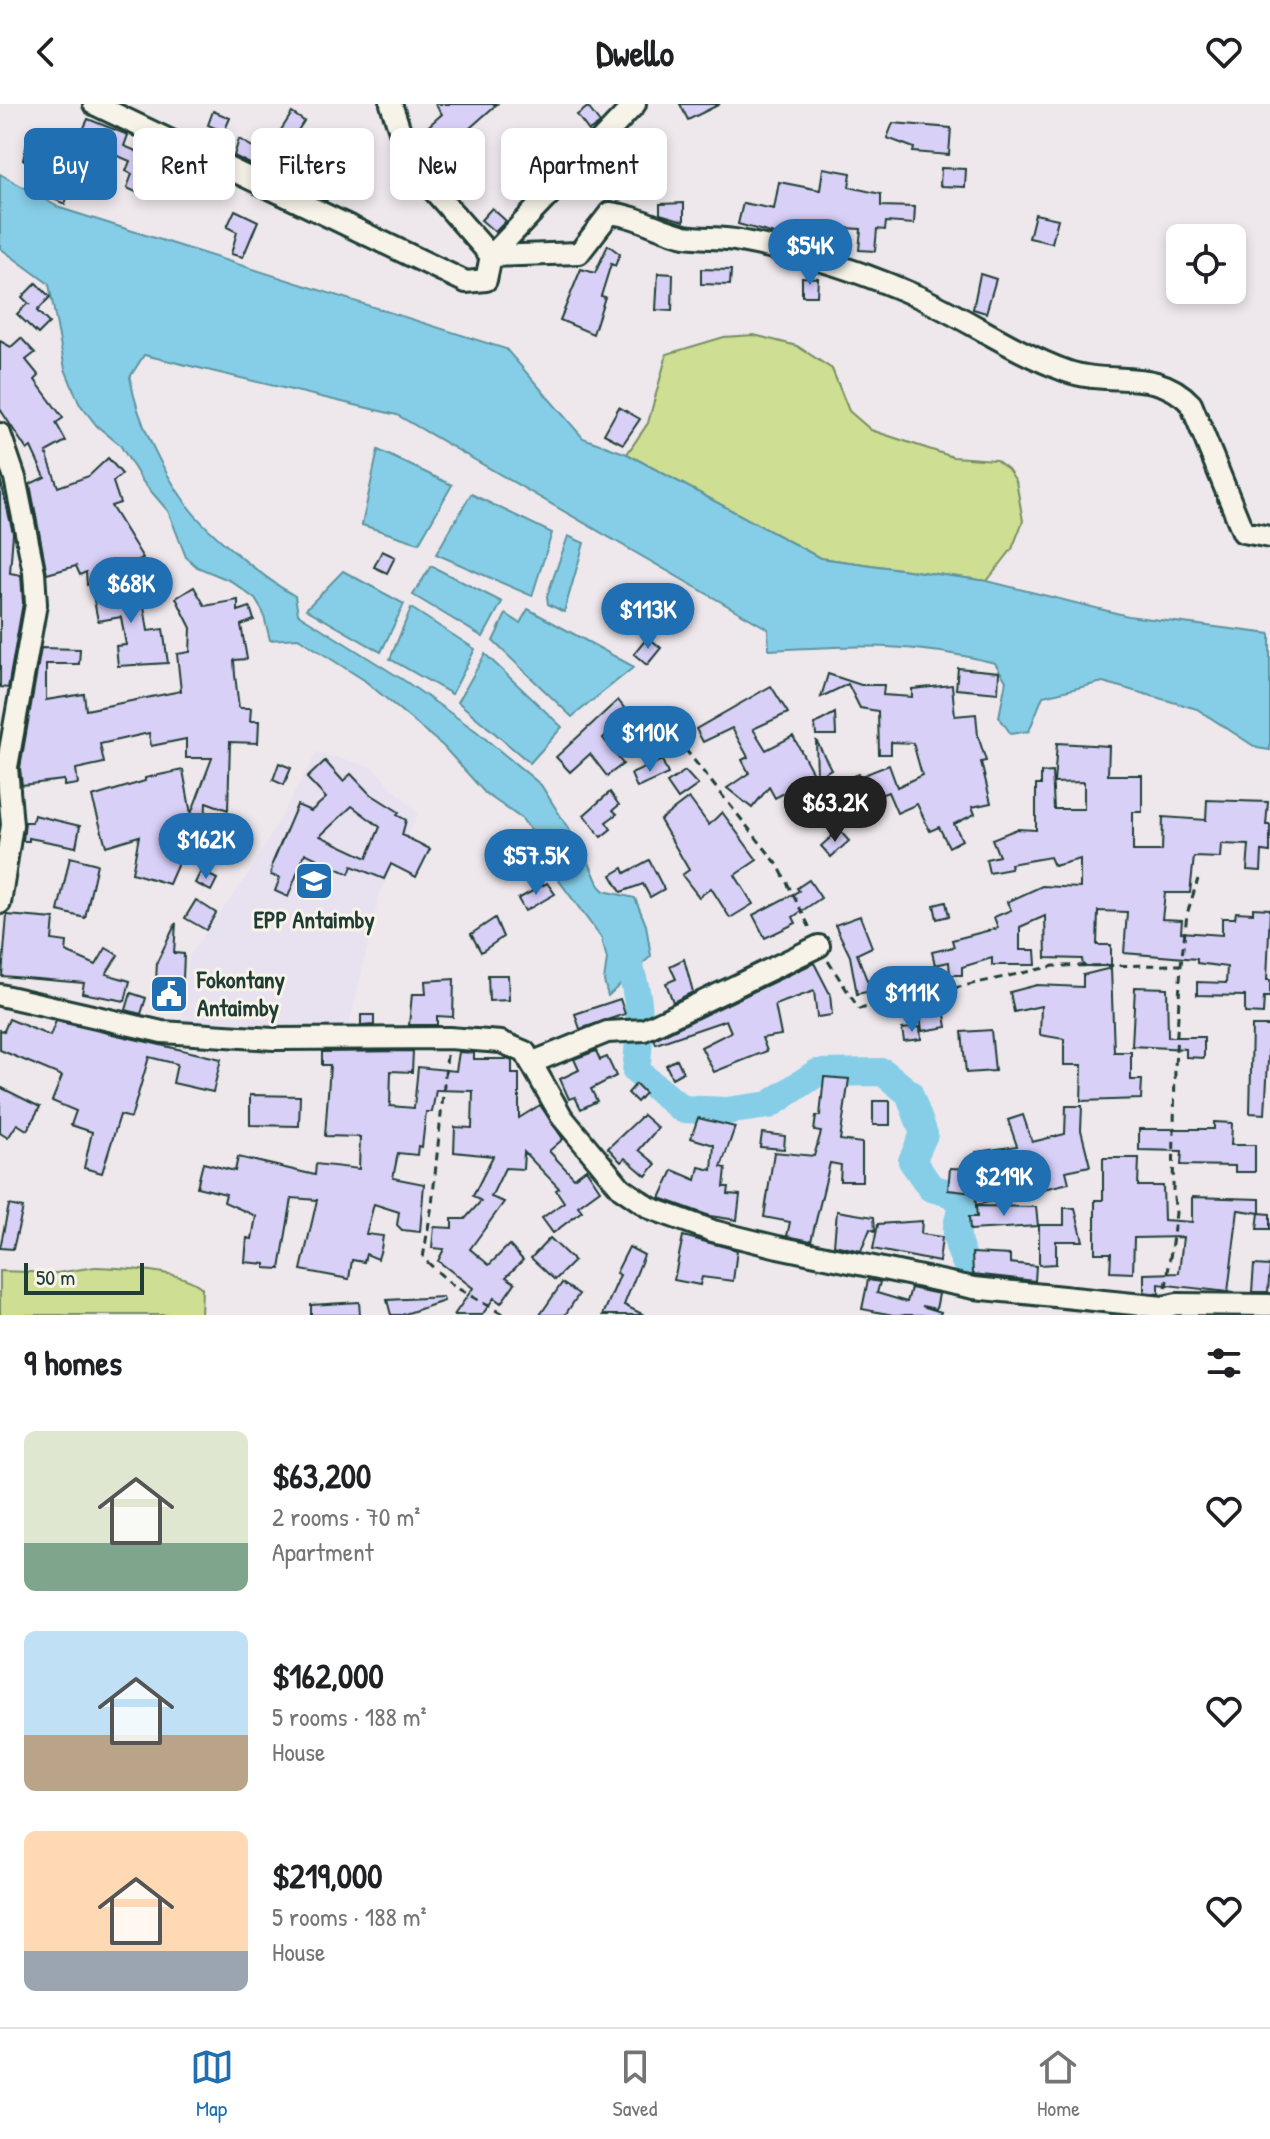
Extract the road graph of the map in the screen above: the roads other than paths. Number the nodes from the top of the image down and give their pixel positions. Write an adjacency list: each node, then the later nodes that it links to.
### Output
1 (94, 104): 4 (street)
2 (391, 104): 4 (street)
3 (635, 104): 4 (street)
4 (491, 256): 6 (street)
5 (0, 434): 7 (street)
6 (1270, 537)
7 (5, 801): 8 (street)
8 (0, 903)
9 (819, 946): 11 (street)
10 (0, 995): 11 (street)
11 (531, 1063): 13 (street)
12 (1270, 1305): 13 (street)
13 (1162, 1311)

